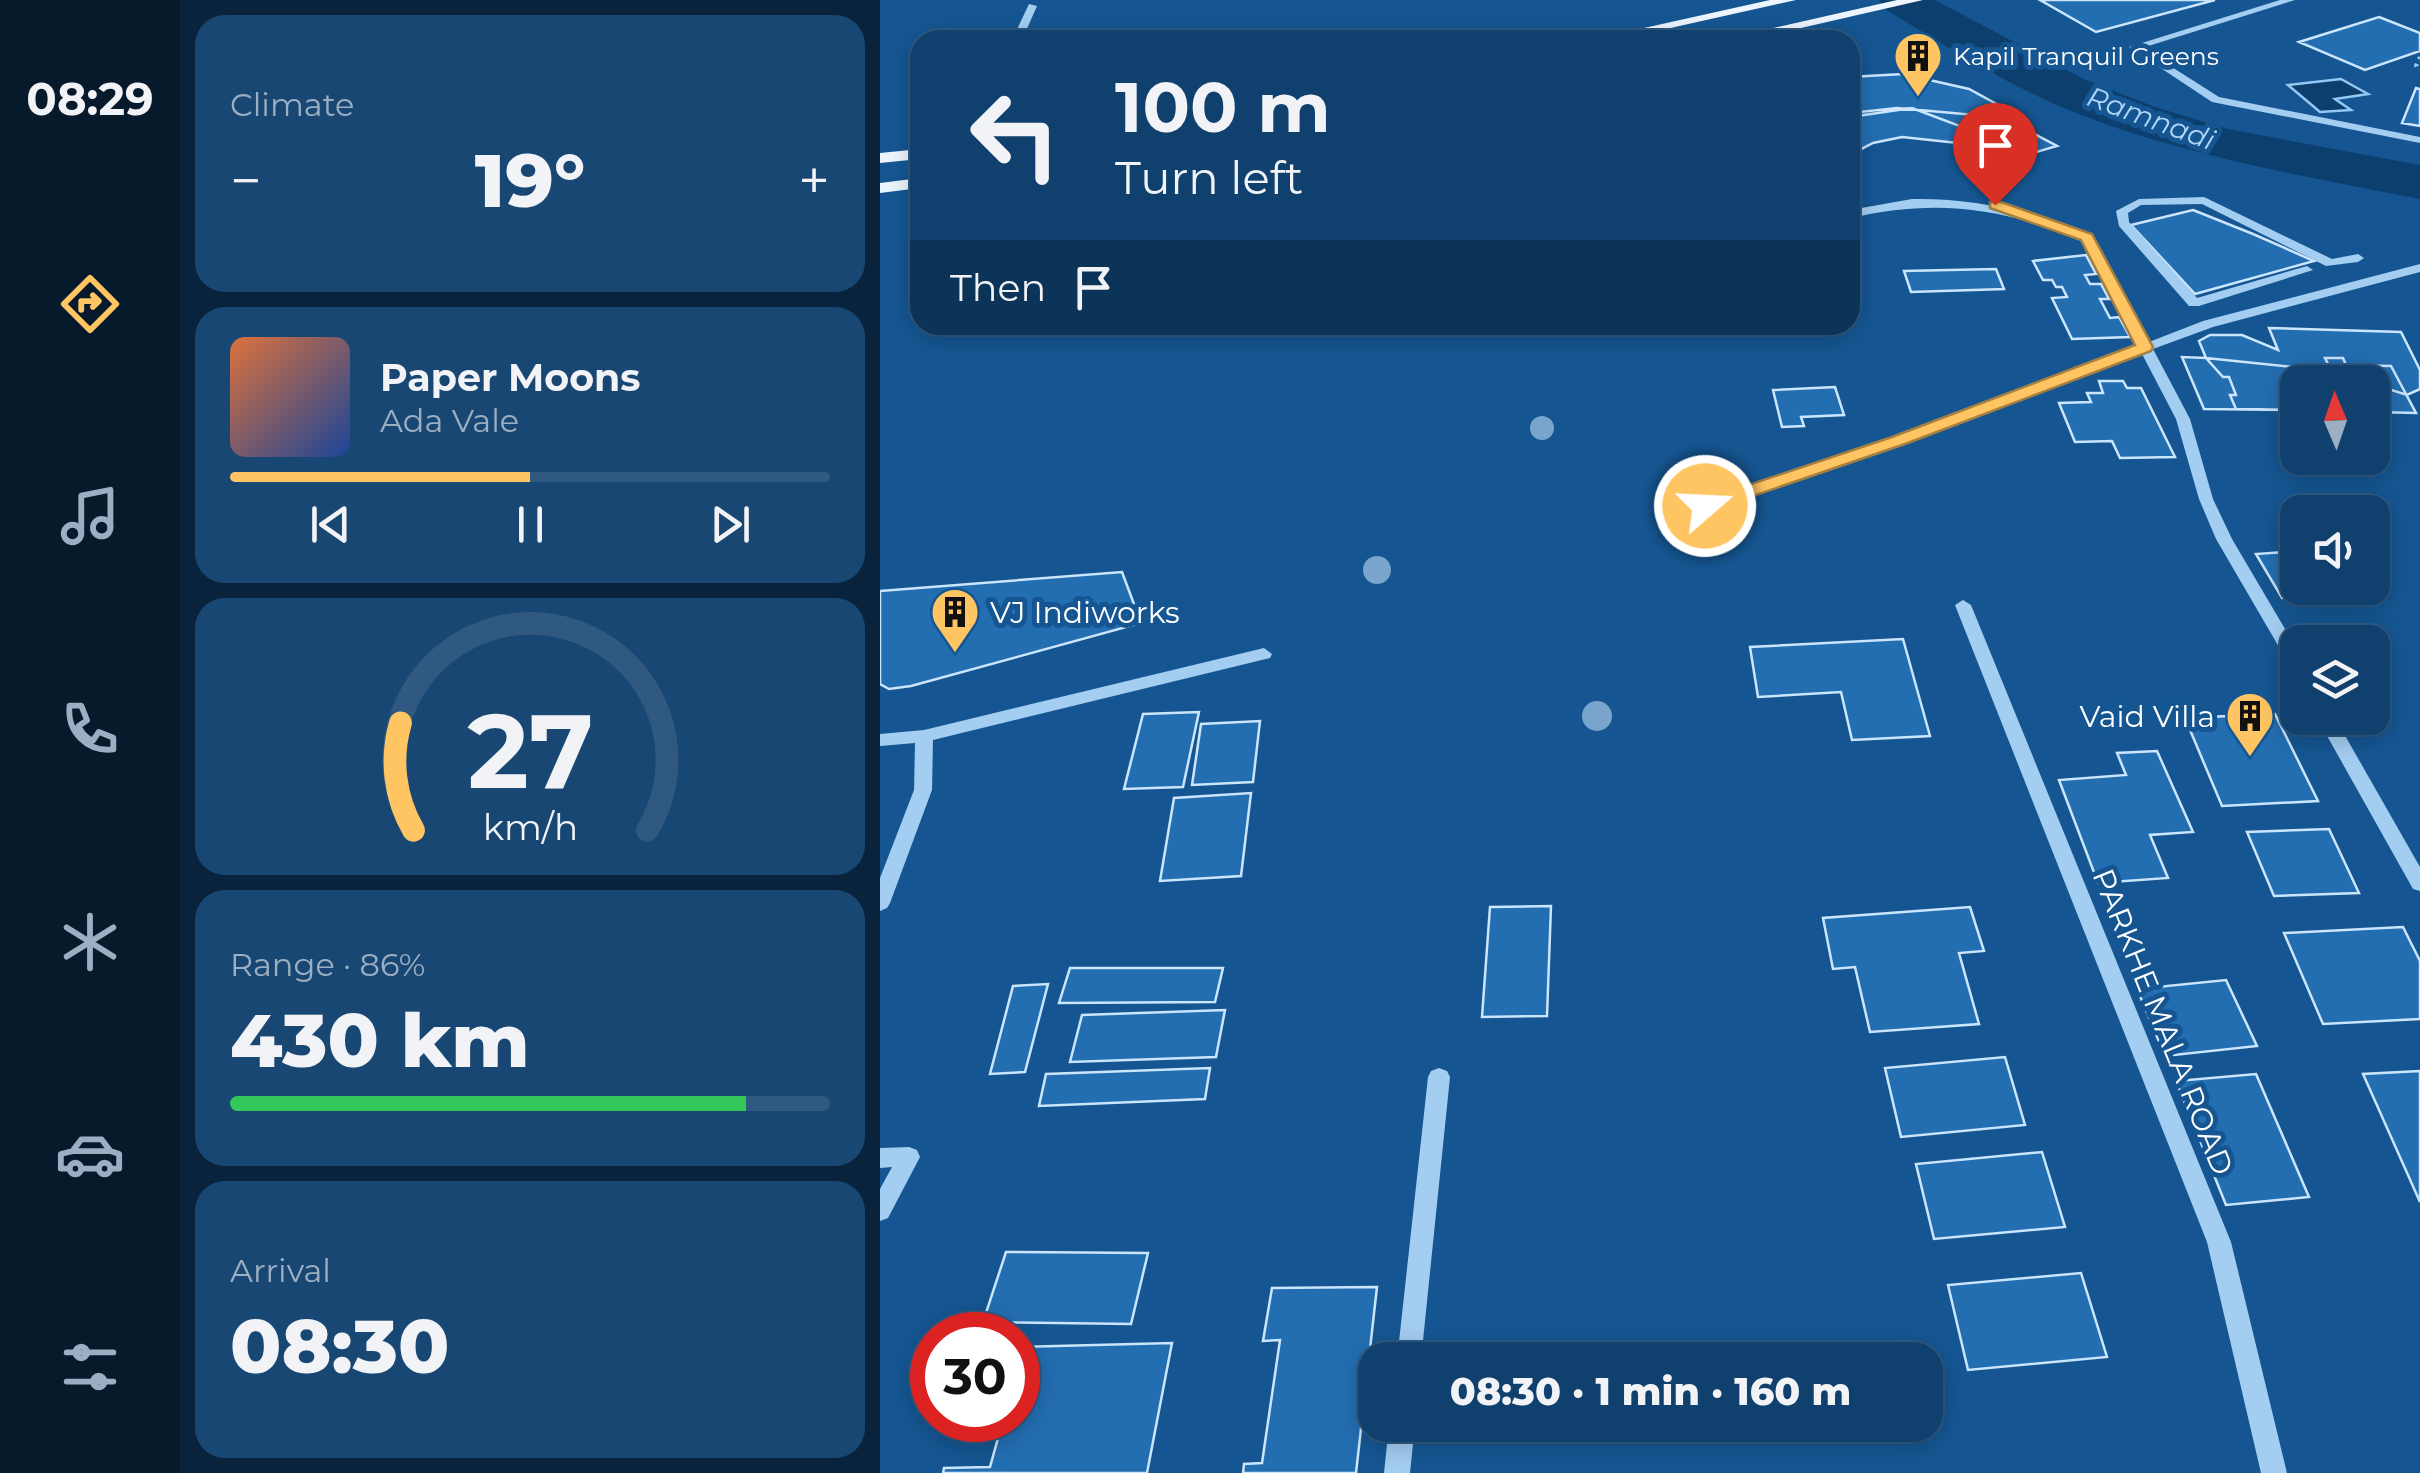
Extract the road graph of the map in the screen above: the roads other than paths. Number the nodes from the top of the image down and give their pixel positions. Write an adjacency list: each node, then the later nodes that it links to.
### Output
1 (1789, 0): 6 (main road)
2 (1916, 0): 7 (main road)
3 (2290, 0): 8 (street)
4 (1032, 6): 5 (street)
5 (1021, 30)
6 (1645, 30)
7 (1774, 30)
8 (2420, 140)
9 (910, 155): 10 (main road)
10 (880, 158)
11 (910, 185): 12 (main road)
12 (880, 188)
13 (1860, 213): 19 (street)
14 (2358, 258): 15 (street)
15 (2330, 263): 17 (street); 17 (street)
16 (2420, 268): 18 (street)
17 (2307, 270): 18 (street)
18 (2338, 289): 19 (street)
19 (2145, 347): 20 (street); 22 (street)
20 (1705, 506)
21 (1963, 605): 35 (street, PARKHE MALA ROAD)
22 (2280, 635)
23 (1264, 654): 25 (street)
24 (2336, 735): 27 (street)
25 (924, 736): 26 (street); 28 (street)
26 (880, 740)
27 (2420, 884)
28 (880, 903)
29 (1438, 1077): 32 (street)
30 (880, 1158): 31 (street)
31 (880, 1211)
32 (1410, 1342)
33 (1400, 1442): 34 (street)
34 (1397, 1473)
35 (2274, 1473)

